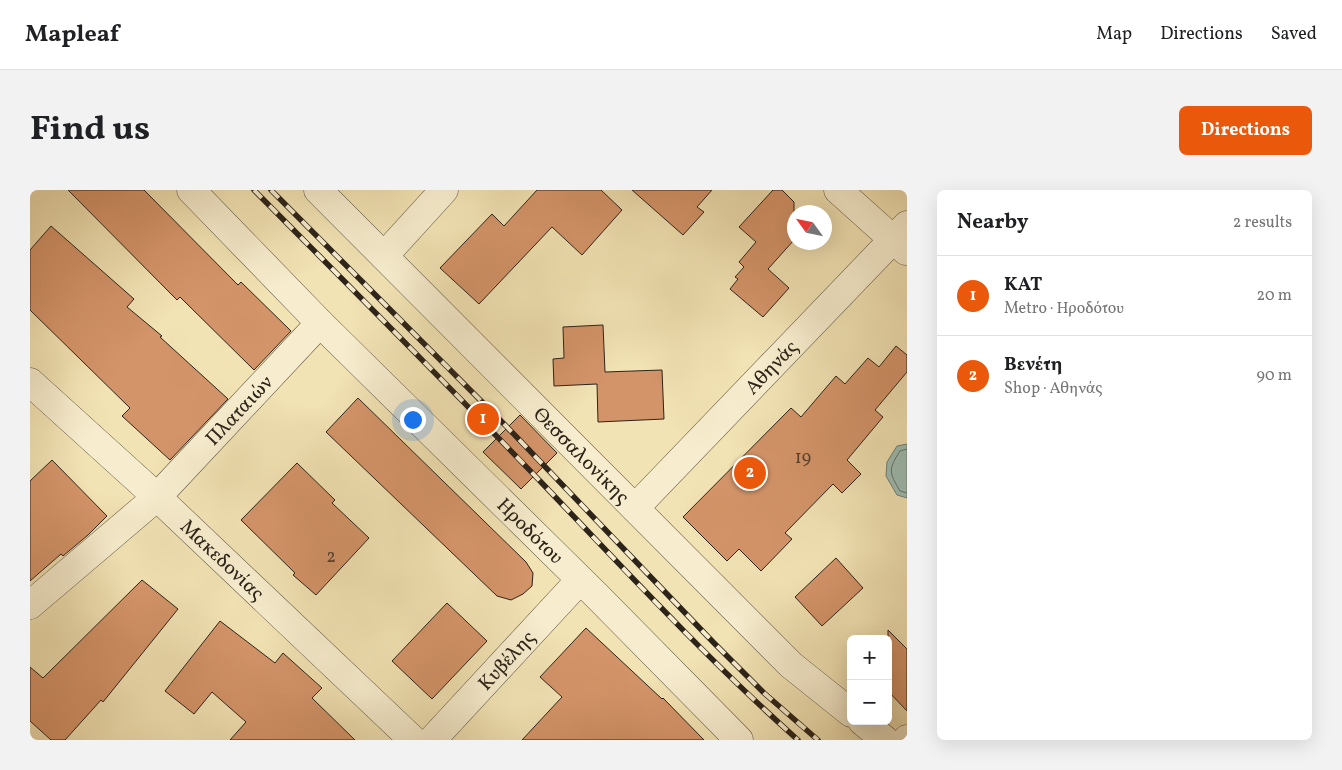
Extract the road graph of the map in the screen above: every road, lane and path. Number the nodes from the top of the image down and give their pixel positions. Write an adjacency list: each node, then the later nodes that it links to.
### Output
1 (191, 190): 7 (street)
2 (318, 190): 6 (street, Θεσσαλονίκης)
3 (444, 190): 6 (street)
4 (838, 190): 5 (street)
5 (902, 239): 10 (street, Αθηνάς)
6 (384, 256): 10 (street, Θεσσαλονίκης)
7 (320, 323): 9 (street, Πλαταιών); 11 (street, Ηροδότου)
8 (30, 382): 9 (street, Μακεδονίας)
9 (157, 497): 12 (street, Πλαταιών); 15 (street, Μακεδονίας)
10 (635, 508): 13 (street, Θεσσαλονίκης)
11 (580, 580): 16 (street, Κυβέλης); 17 (street, Ηροδότου)
12 (30, 605)
13 (847, 710)
14 (867, 725): 18 (street)
15 (399, 734)
16 (432, 740)
17 (739, 740)
18 (885, 740)

